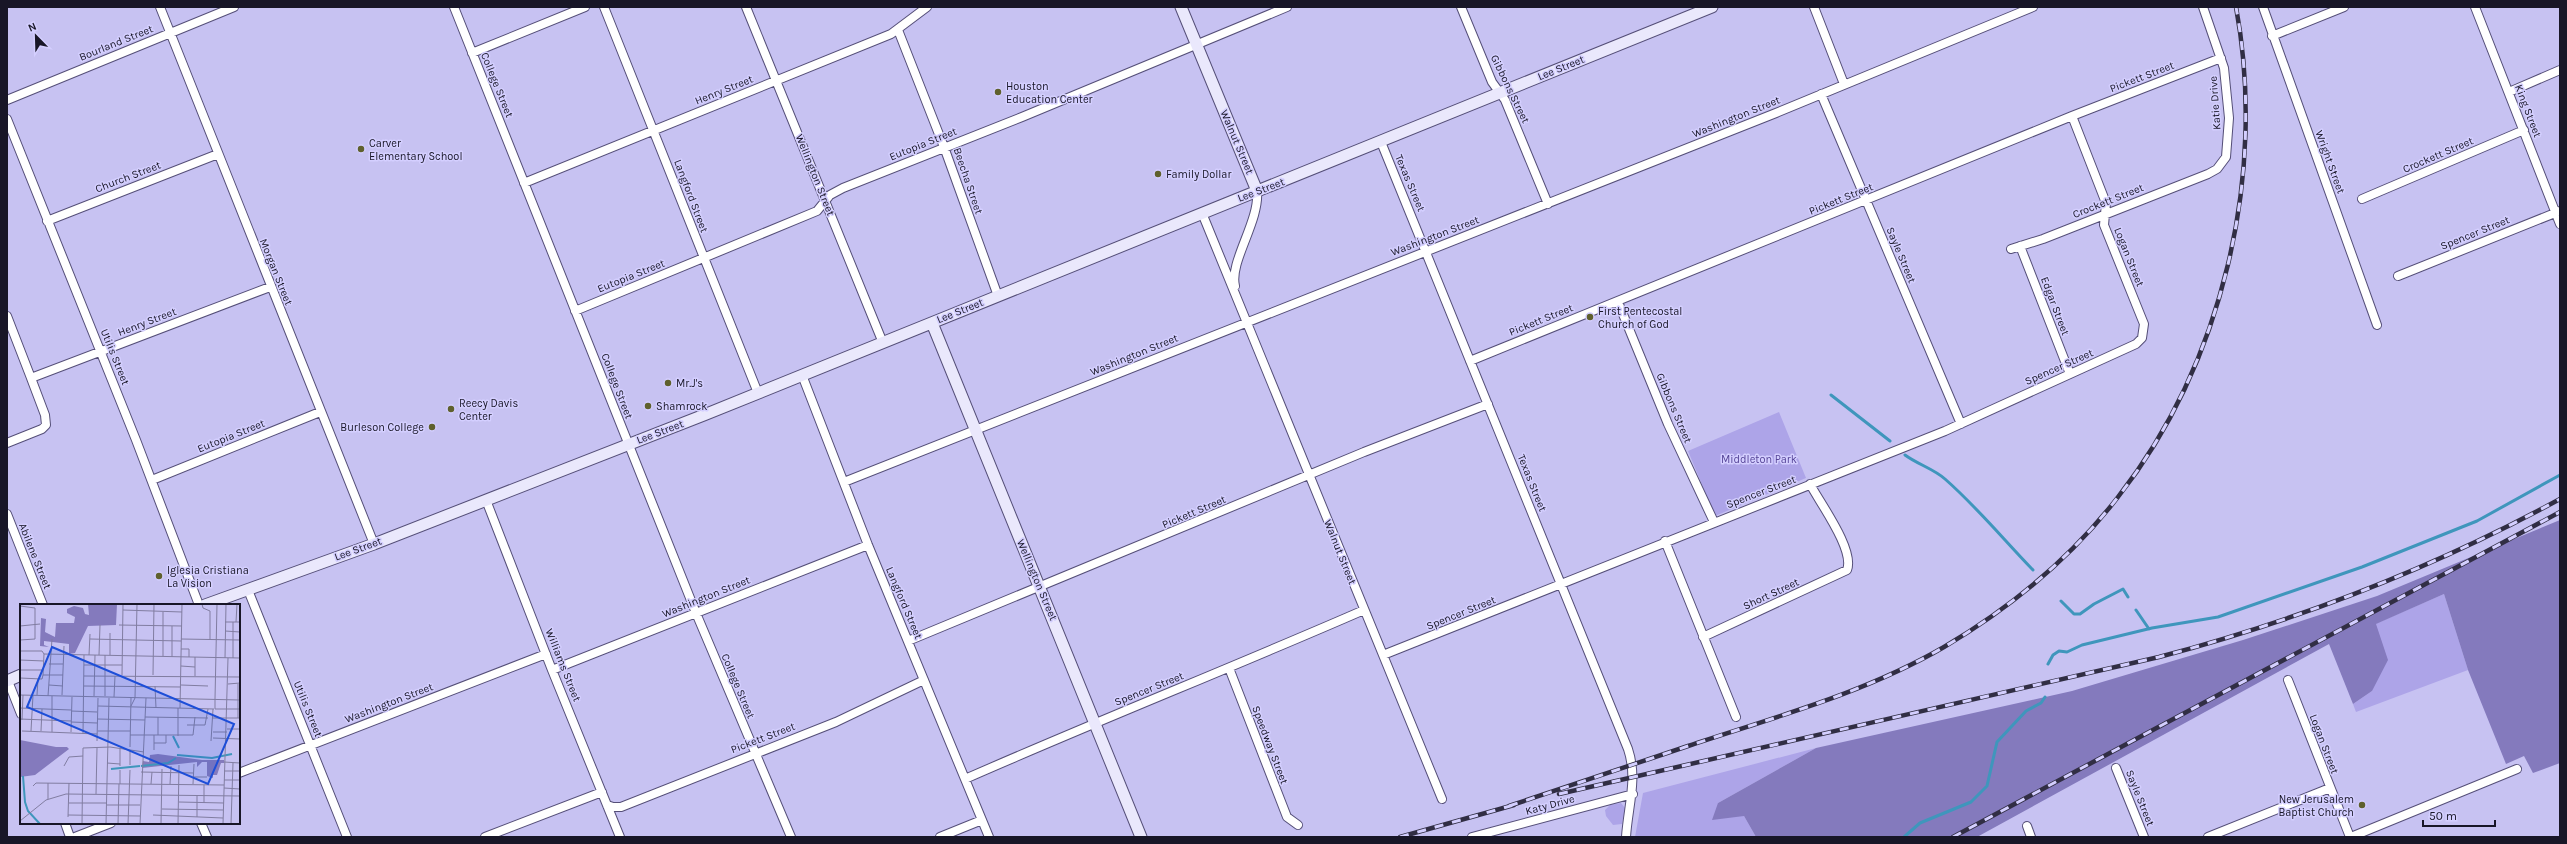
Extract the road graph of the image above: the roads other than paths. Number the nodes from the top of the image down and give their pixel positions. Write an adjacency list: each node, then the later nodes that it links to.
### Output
1 (160, 7): 19 (street, Morgan Street)
2 (234, 7): 19 (street, Bourland Street)
3 (454, 7): 22 (street, College Street)
4 (585, 7): 22 (street)
5 (604, 7): 34 (street, Langford Street)
6 (746, 7): 25 (street, Wellington Street)
7 (927, 7): 18 (street, Henry Street)
8 (1181, 7): 21 (main road, Walnut Street)
9 (1287, 7): 21 (street, Eutopia Street)
10 (1461, 7): 28 (street, Gibbons Street)
11 (1712, 7): 28 (main road, Lee Street)
12 (1814, 7): 26 (street)
13 (2033, 7): 26 (street, Washington Street)
14 (2203, 7): 23 (street, Katie Drive)
15 (2263, 7): 20 (street, Wright Street)
16 (2344, 7): 20 (street)
17 (2475, 7): 27 (street, King Street)
18 (898, 30): 25 (street, Henry Street); 36 (street, Beecha Street)
19 (170, 32): 30 (street, Bourland Street); 37 (street, Morgan Street)
20 (2272, 36): 64 (street, Wright Street)
21 (1196, 45): 36 (street, Eutopia Street); 40 (main road, Walnut Street)
22 (472, 53): 39 (street, College Street)
23 (2221, 58): 31 (street, Pickett Street); 38 (street, Katie Drive)
24 (2560, 70): 27 (street)
25 (777, 80): 34 (street, Henry Street); 41 (street, Wellington Street)
26 (1844, 84): 29 (street, Washington Street)
27 (2509, 92): 33 (street, King Street)
28 (1499, 94): 35 (main road, Lee Street); 44 (street, Gibbons Street)
29 (1821, 94): 43 (street, Sayle Street); 44 (street, Washington Street)
30 (7, 100)
31 (2072, 116): 43 (street, Pickett Street); 47 (street, Logan Street)
32 (7, 119): 48 (street, Utilis Street)
33 (2524, 130): 42 (street, Crockett Street); 45 (street, King Street)
34 (654, 131): 39 (street, Henry Street); 53 (street, Langford Street)
35 (1381, 142): 40 (main road, Lee Street); 52 (street, Texas Street)
36 (944, 147): 41 (street, Eutopia Street); 56 (street, Beecha Street)
37 (218, 154): 48 (street, Church Street); 55 (street, Morgan Street)
38 (2213, 171): 47 (street, Crockett Street)
39 (524, 183): 59 (street, College Street)
40 (1257, 191): 46 (main road, Lee Street); 58 (street, Walnut Street)
41 (825, 200): 53 (street, Eutopia Street); 66 (street, Wellington Street)
42 (2362, 200)
43 (1866, 201): 57 (street, Pickett Street); 75 (street, Sayle Street)
44 (1548, 204): 52 (street, Washington Street)
45 (2558, 212): 49 (street, King Street); 54 (street, Spencer Street)
46 (1202, 213): 56 (main road, Lee Street); 58 (street, Walnut Street)
47 (2106, 214): 50 (street, Crockett Street); 65 (street, Logan Street)
48 (47, 221): 67 (street, Utilis Street)
49 (2560, 224)
50 (2020, 246): 51 (street, Crockett Street); 69 (street, Edgar Street)
51 (2011, 249)
52 (1426, 251): 61 (street, Washington Street); 68 (street, Texas Street)
53 (703, 258): 59 (street, Eutopia Street); 72 (street, Langford Street)
54 (2398, 276)
55 (270, 287): 67 (street, Henry Street); 74 (street, Morgan Street)
56 (998, 296): 62 (main road, Lee Street)
57 (1618, 302): 68 (street, Pickett Street); 85 (street, Gibbons Street)
58 (1240, 304): 61 (street, Walnut Street)
59 (575, 311): 78 (street, College Street)
60 (7, 316): 63 (street)
61 (1248, 322): 76 (street, Washington Street); 79 (street, Walnut Street)
62 (932, 323): 66 (main road, Lee Street); 76 (main road, Wellington Street)
63 (9, 325): 71 (street)
64 (2377, 325)
65 (2142, 338): 69 (street, Spencer Street)
66 (883, 343): 70 (main road, Lee Street)
67 (100, 351): 71 (street, Henry Street); 80 (street, Utilis Street)
68 (1470, 361): 73 (street, Texas Street)
69 (2070, 374): 75 (street, Spencer Street)
70 (802, 375): 72 (main road, Lee Street); 81 (street, Langford Street)
71 (31, 378): 77 (street)
72 (758, 393): 78 (main road, Lee Street)
73 (1488, 404): 79 (street, Pickett Street); 89 (street, Texas Street)
74 (320, 412): 80 (street, Eutopia Street); 87 (street, Morgan Street)
75 (1961, 424): 82 (street, Spencer Street)
76 (975, 430): 81 (street, Washington Street); 90 (main road, Wellington Street)
77 (7, 444)
78 (628, 444): 83 (main road, Lee Street); 96 (street, College Street)
79 (1309, 476): 90 (street, Pickett Street); 95 (street, Walnut Street)
80 (152, 480): 93 (street, Utilis Street)
81 (844, 482): 88 (street, Langford Street)
82 (1810, 484): 85 (street, Spencer Street); 97 (street, Short Street)
83 (486, 500): 87 (main road, Lee Street); 99 (street, Williams Street)
84 (7, 514): 92 (street, Abilene Street)
85 (1714, 522): 86 (street, Spencer Street)
86 (1665, 541): 89 (street, Spencer Street); 97 (street)
87 (374, 544): 91 (main road, Lee Street)
88 (868, 545): 96 (street, Washington Street); 98 (street, Langford Street)
89 (1562, 584): 100 (street, Spencer Street); 118 (street, Texas Street)
90 (1040, 588): 98 (street, Pickett Street); 109 (main road, Wellington Street)
91 (248, 590): 94 (main road, Lee Street); 110 (street, Utilis Street)
92 (43, 604)
93 (199, 604)
94 (208, 604)
95 (1364, 610): 100 (street, Walnut Street); 101 (street, Spencer Street)
96 (696, 613): 102 (street, Washington Street); 111 (street, College Street)
97 (1703, 637): 108 (street)
98 (908, 641): 104 (street, Langford Street)
99 (546, 654): 102 (street, Williams Street); 110 (street, Washington Street)
100 (1383, 655): 119 (street, Walnut Street)
101 (1229, 668): 109 (street, Spencer Street); 125 (street, Speedway Street)
102 (552, 670): 117 (street, Williams Street)
103 (20, 675): 106 (main road)
104 (924, 680): 111 (street, Pickett Street); 115 (street, Langford Street)
105 (2288, 680): 116 (street, Logan Street)
106 (7, 681): 107 (street)
107 (20, 712)
108 (1736, 717)
109 (1096, 722): 115 (street, Spencer Street); 136 (main road, Wellington Street)
110 (310, 745): 114 (street, Washington Street); 130 (street, Utilis Street)
111 (755, 752): 120 (street, Pickett Street); 133 (street, College Street)
112 (2116, 768): 140 (street, Sayle Street)
113 (2516, 769): 142 (street)
114 (240, 773)
115 (965, 779): 121 (street, Langford Street)
116 (2330, 788): 141 (street); 142 (street, Logan Street)
117 (602, 792): 120 (street, Williams Street); 131 (street)
118 (1632, 794): 137 (street, Katy Drive); 138 (street, Texas Street)
119 (1442, 800)
120 (607, 805): 132 (street, Williams Street)
121 (982, 820): 134 (street); 135 (street, Langford Street)
122 (65, 824): 127 (street)
123 (109, 824): 128 (street)
124 (201, 824): 129 (street)
125 (1298, 825)
126 (2027, 826): 139 (street)
127 (70, 837)
128 (75, 837)
129 (206, 837)
130 (348, 837)
131 (485, 837)
132 (620, 837)
133 (791, 837)
134 (940, 837)
135 (989, 837)
136 (1141, 837)
137 (1472, 837)
138 (1626, 837)
139 (2031, 837)
140 (2144, 837)
141 (2208, 837)
142 (2350, 837)

